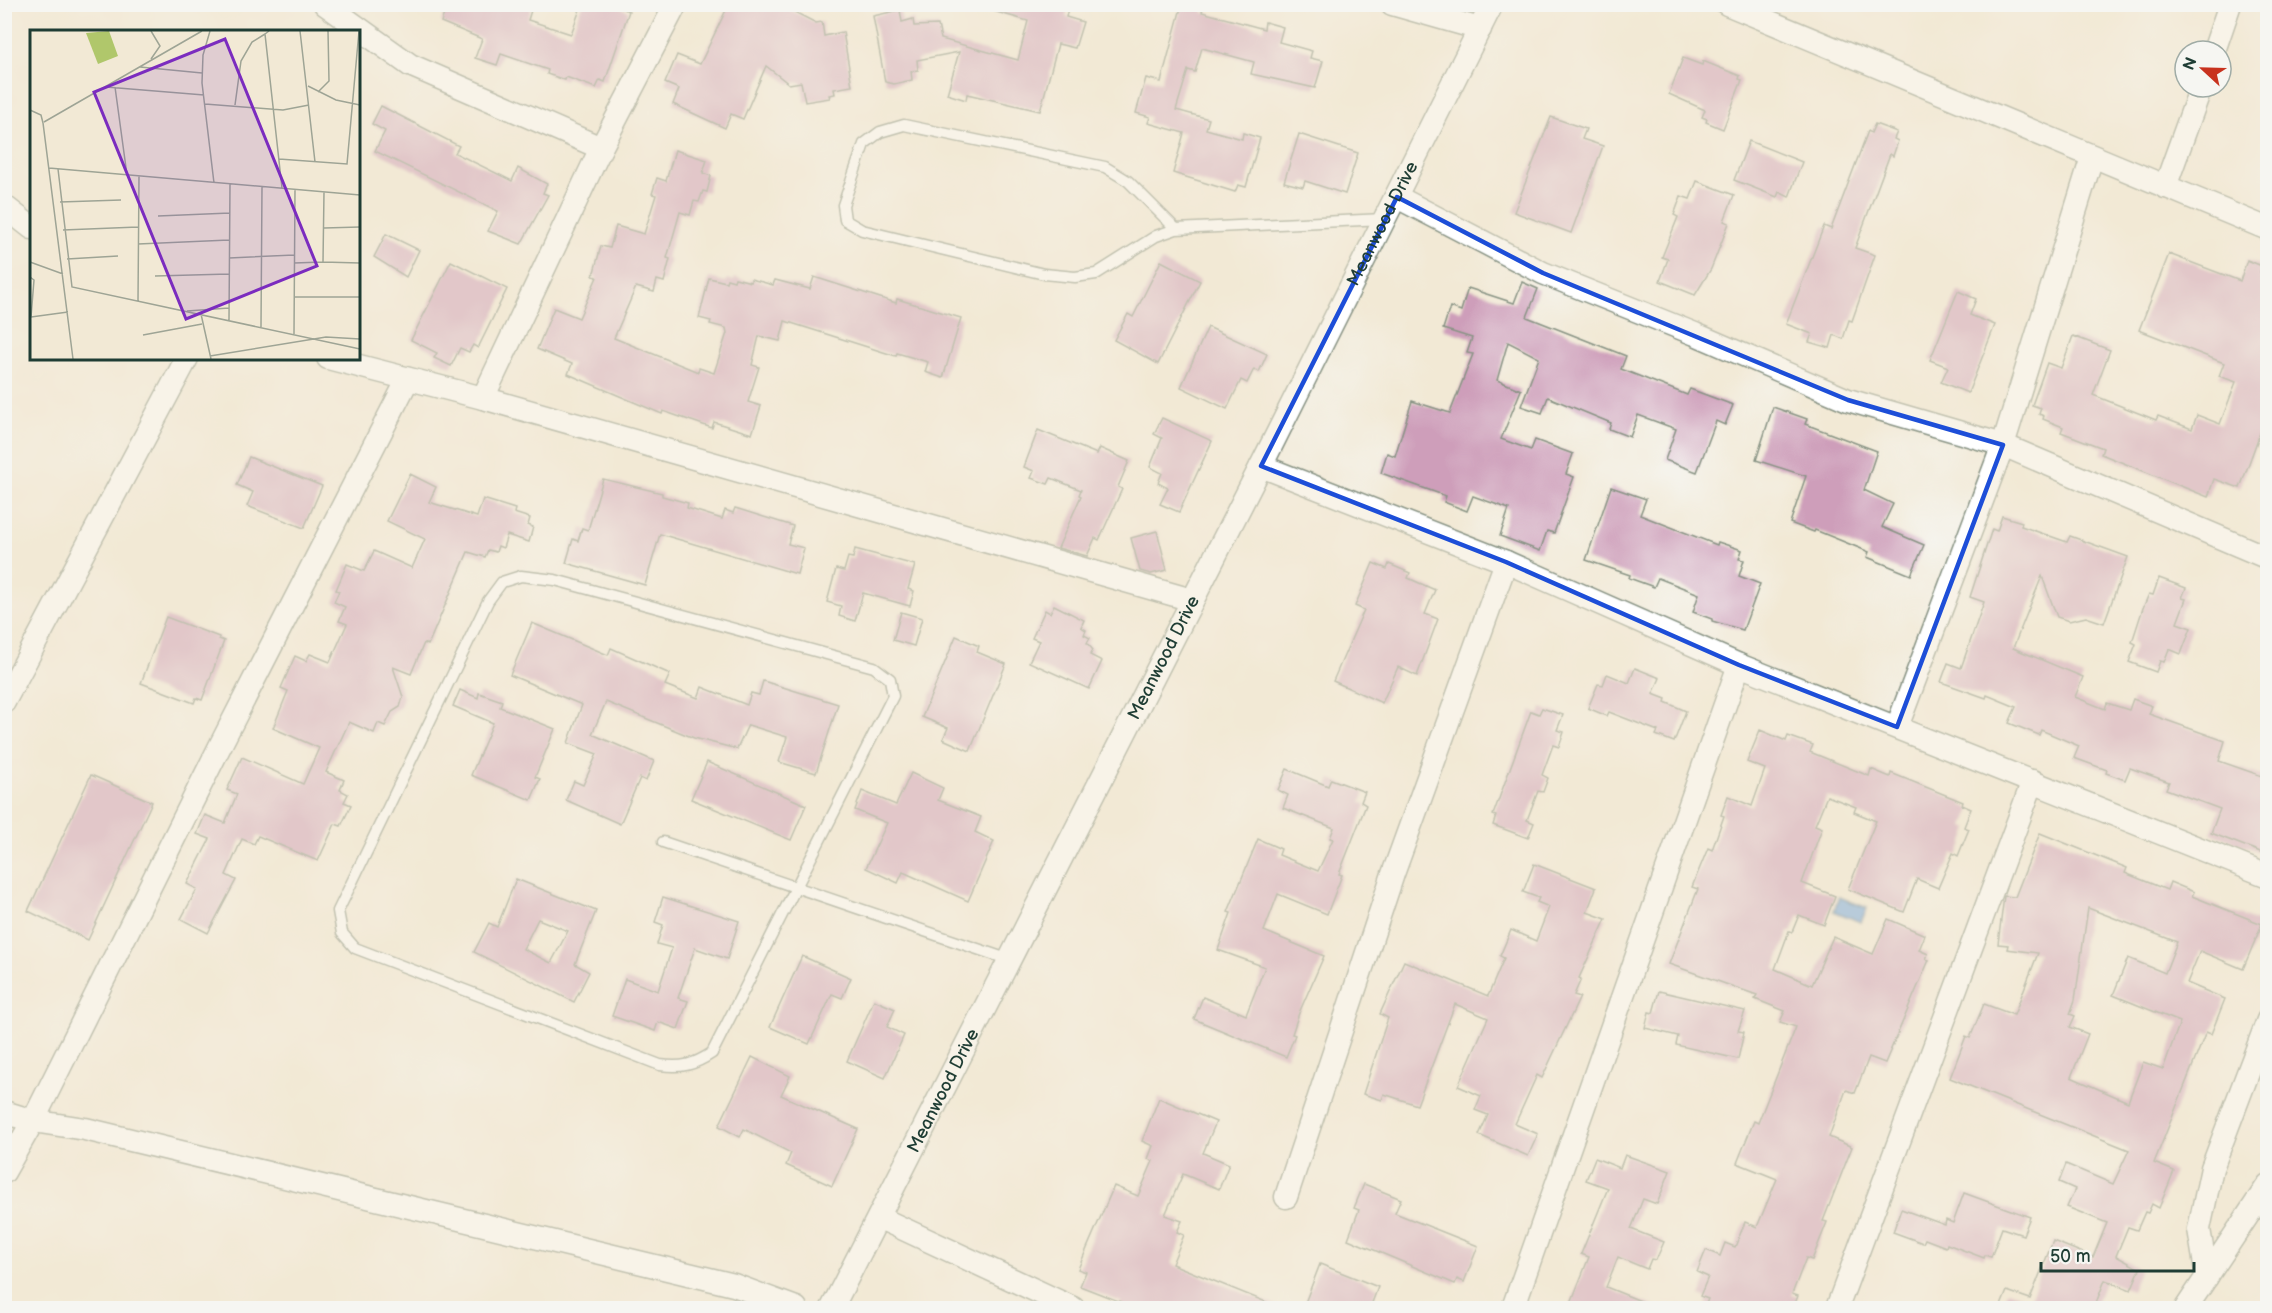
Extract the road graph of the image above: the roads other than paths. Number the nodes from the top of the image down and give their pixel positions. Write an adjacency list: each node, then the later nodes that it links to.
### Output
1 (325, 4): 10 (street)
2 (676, 4): 10 (street)
3 (1392, 4): 7 (street)
4 (1492, 4): 7 (street, Meanwood Drive)
5 (1727, 4): 11 (street)
6 (2230, 4): 8 (street)
7 (1480, 29): 13 (street, Meanwood Drive)
8 (2218, 39)
9 (2197, 99): 12 (street)
10 (601, 148): 22 (street)
11 (2092, 157): 12 (street); 23 (street)
12 (2165, 187): 18 (street)
13 (1397, 197): 15 (street, Meanwood Drive); 23 (street)
14 (4, 206): 16 (street)
15 (1386, 219): 17 (lane); 24 (street, Meanwood Drive)
16 (30, 226)
17 (1176, 229): 17 (lane)
18 (2268, 229)
19 (186, 360): 29 (street)
20 (336, 360): 21 (street)
21 (408, 379): 22 (street); 38 (street)
22 (483, 398): 27 (street)
23 (2003, 446): 25 (street); 30 (street)
24 (1261, 466): 26 (street); 27 (street, Meanwood Drive)
25 (2268, 558)
26 (1506, 562): 28 (street); 41 (street)
27 (1192, 600): 35 (street, Meanwood Drive)
28 (1738, 665): 30 (street); 47 (street)
29 (5, 699)
30 (1897, 727): 31 (street)
31 (2033, 781): 33 (street); 48 (street)
32 (663, 842): 34 (lane)
33 (2268, 876)
34 (798, 888): 34 (lane); 35 (lane)
35 (1010, 960): 42 (street, Meanwood Drive)
36 (2268, 1020): 43 (street)
37 (4, 1112): 38 (street)
38 (33, 1121): 39 (street); 44 (street)
39 (4, 1172)
40 (2268, 1185): 43 (street)
41 (1286, 1197)
42 (880, 1218): 45 (street, Meanwood Drive); 46 (street)
43 (2207, 1277): 49 (street)
44 (796, 1308)
45 (832, 1308)
46 (1073, 1308)
47 (1512, 1308)
48 (1837, 1308)
49 (2186, 1308)

